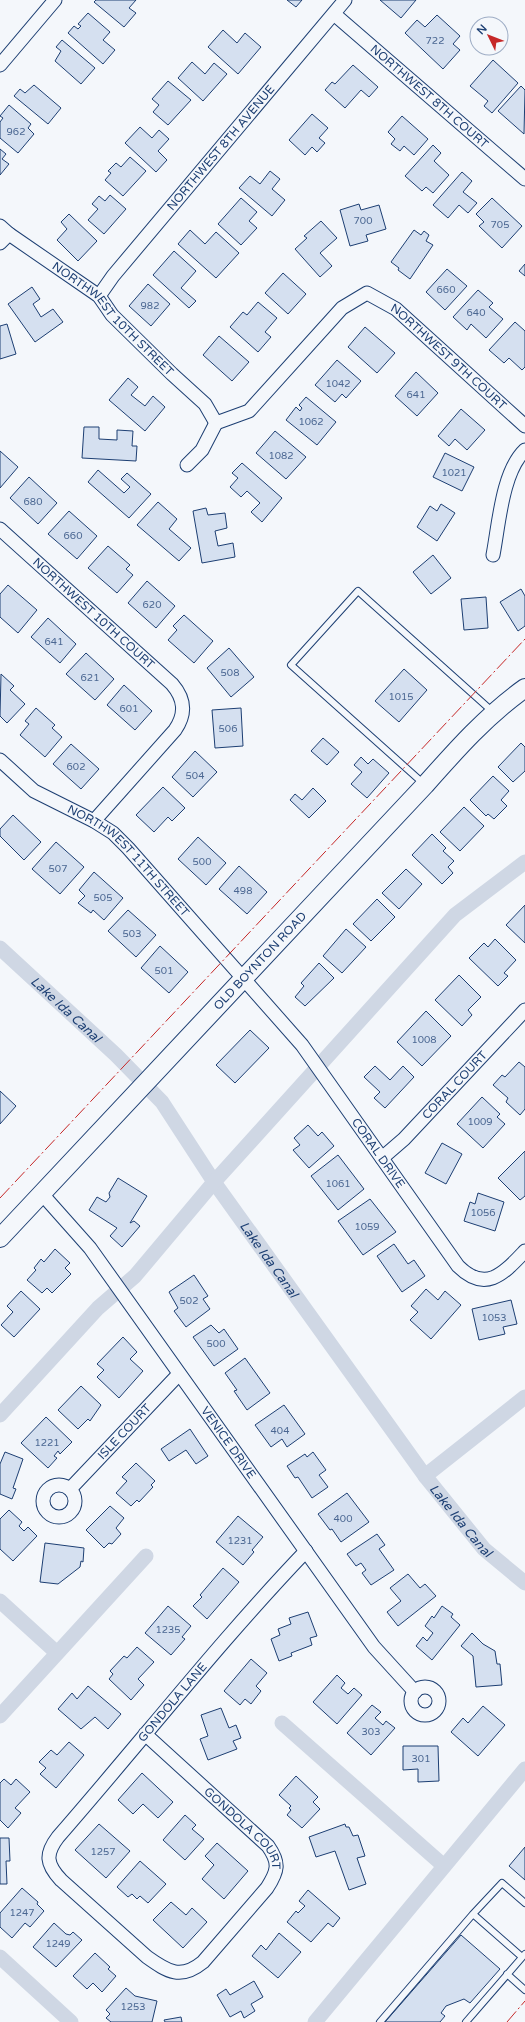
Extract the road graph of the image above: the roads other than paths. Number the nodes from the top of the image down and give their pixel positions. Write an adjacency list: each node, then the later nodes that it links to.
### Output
1 (55, 0): 4 (street)
2 (345, 0): 3 (street, NORTHWEST 8TH AVENUE)
3 (334, 14): 5 (street, NORTHWEST 8TH COURT); 7 (street, NORTHWEST 8TH AVENUE)
4 (0, 65)
5 (525, 179)
6 (3, 234): 7 (street, NORTHWEST 10TH STREET)
7 (99, 296): 8 (street, NORTHWEST 10TH STREET)
8 (216, 423): 9 (street, NORTHWEST 9TH COURT); 11 (street)
9 (525, 426)
10 (525, 450): 13 (street)
11 (187, 465)
12 (0, 529): 18 (street, NORTHWEST 10TH COURT)
13 (493, 555)
14 (525, 688): 15 (street, OLD BOYNTON ROAD)
15 (494, 712): 17 (street, OLD BOYNTON ROAD); 17 (lane)
16 (0, 760): 18 (street, NORTHWEST 11TH STREET)
17 (425, 785): 19 (street, OLD BOYNTON ROAD)
18 (94, 821): 19 (street, NORTHWEST 11TH STREET)
19 (243, 979): 21 (street, CORAL DRIVE); 22 (street, OLD BOYNTON ROAD)
20 (525, 1010): 21 (street, CORAL COURT)
21 (382, 1158): 24 (street, CORAL DRIVE)
22 (42, 1194): 23 (street, OLD BOYNTON ROAD); 25 (street, VENICE DRIVE)
23 (0, 1238)
24 (525, 1251)
25 (180, 1374): 26 (street, ISLE COURT); 27 (street, VENICE DRIVE)
26 (70, 1489)
27 (306, 1551): 28 (street, VENICE DRIVE); 29 (street, GONDOLA LANE)
28 (414, 1692)
29 (144, 1734): 30 (street, GONDOLA LANE); 30 (street, GONDOLA COURT)
30 (48, 1858)
31 (525, 1903): 32 (lane)
32 (473, 1914): 33 (lane); 36 (lane)
33 (524, 1955): 34 (lane)
34 (507, 1974): 35 (lane); 37 (lane)
35 (525, 1990)
36 (380, 2022)
37 (466, 2022)

